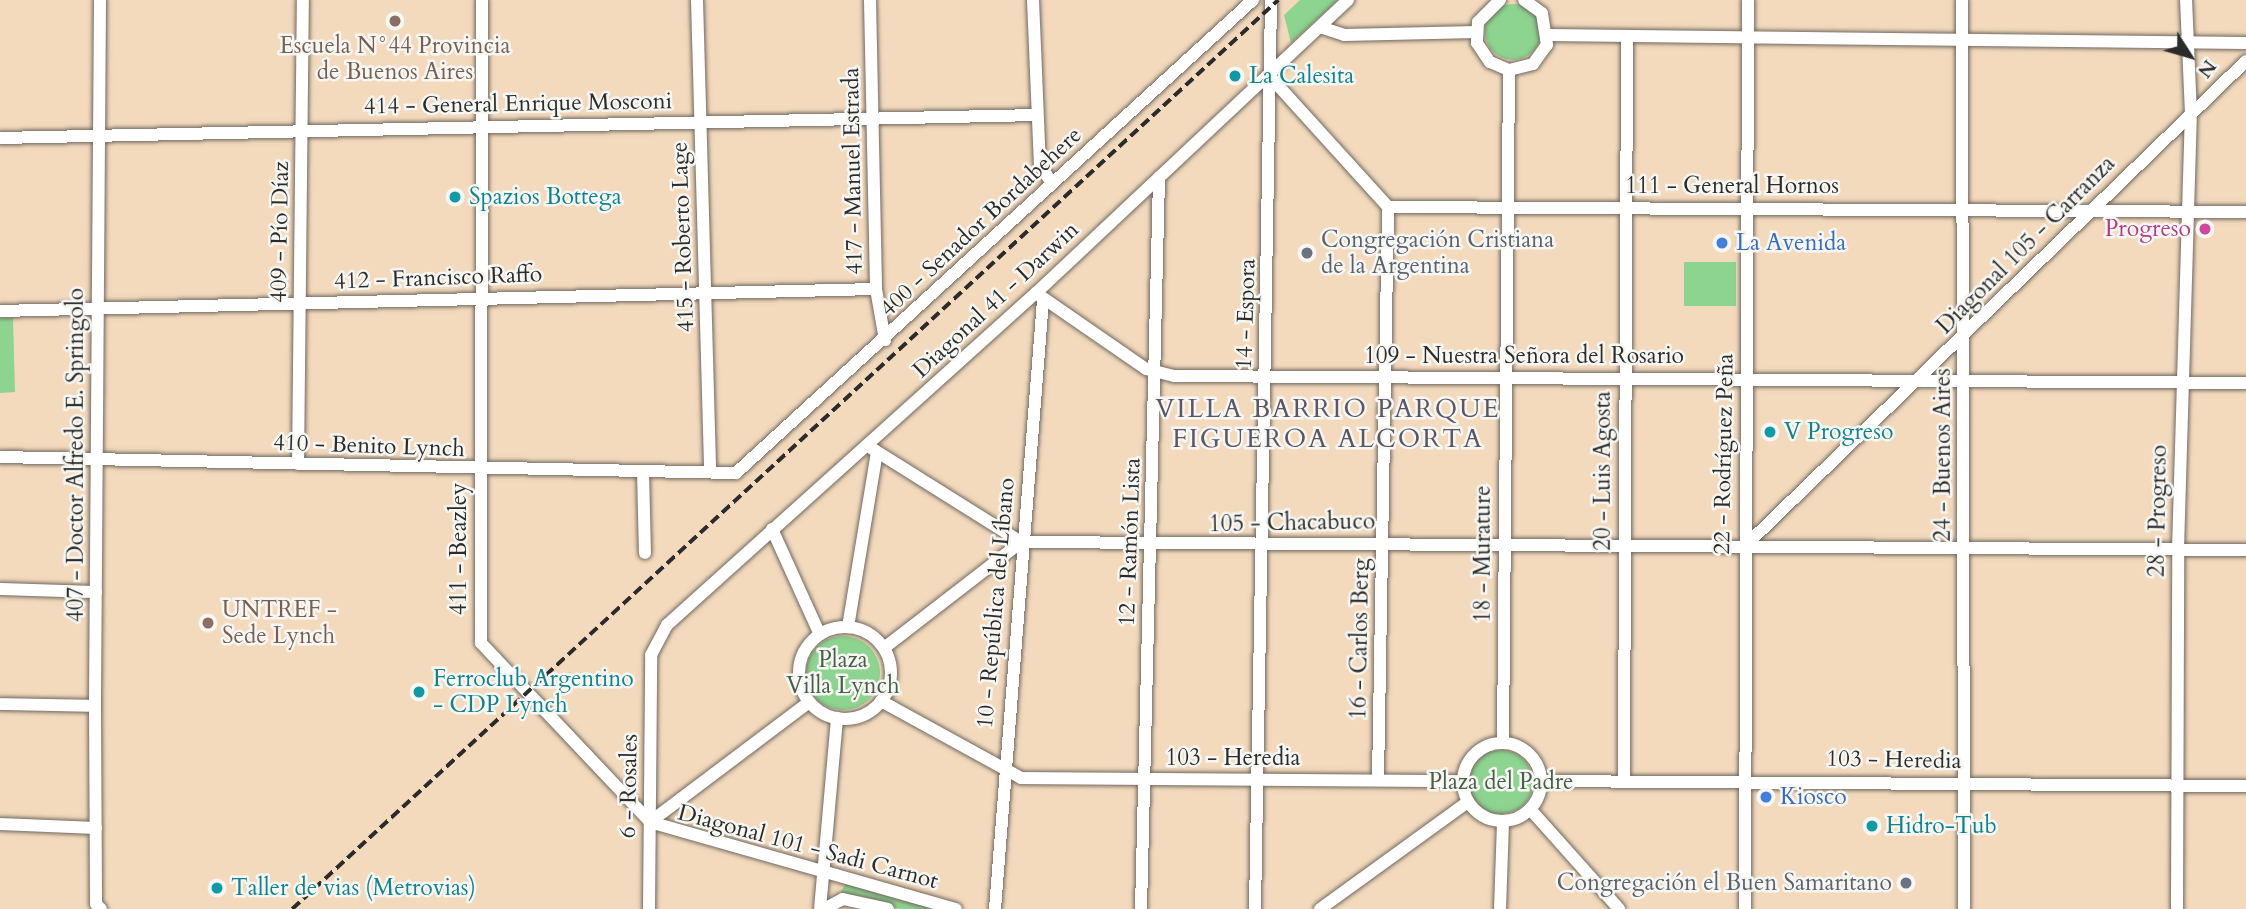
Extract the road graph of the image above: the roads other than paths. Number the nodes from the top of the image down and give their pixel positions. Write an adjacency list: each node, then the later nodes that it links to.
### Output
1 (100, 0): 33 (street, 407 - Doctor Alfredo E. Springolo)
2 (303, 0): 32 (street, 409 - Pío Díaz)
3 (482, 0): 31 (street, 411 - Beazley)
4 (697, 0): 30 (street, 415 - Roberto Lage)
5 (870, 0): 29 (street, 417 - Manuel Estrada)
6 (1033, 0): 28 (street)
7 (1253, 0): 36 (street, 400 - Senador Bordabehere)
8 (1271, 0): 26 (street, 14 - Espora)
9 (1348, 0): 16 (street, Diagonal 41 - Darwin)
10 (1500, 0): 17 (street)
11 (1524, 0): 15 (street)
12 (1748, 0): 20 (street, 22 - Rodríguez Peña)
13 (1962, 0): 21 (street, 24 - Buenos Aires)
14 (2186, 0): 22 (street, 28 - Progreso)
15 (1540, 3): 18 (street)
16 (1320, 27): 17 (street); 26 (street, Diagonal 41 - Darwin)
17 (1476, 32): 25 (street)
18 (1548, 35): 19 (street); 25 (street)
19 (1627, 37): 20 (street); 38 (street, 20 - Luis Agosta)
20 (1747, 37): 21 (street); 40 (street, 22 - Rodríguez Peña)
21 (1960, 40): 22 (street); 41 (street, 24 - Buenos Aires)
22 (2189, 43): 23 (street); 27 (street, 28 - Progreso)
23 (2246, 43)
24 (2246, 61): 27 (street, Diagonal 105 - Carranza)
25 (1509, 70): 37 (street, 18 - Murature)
26 (1273, 75): 35 (street, Diagonal 41 - Darwin); 39 (street); 55 (street, 14 - Espora)
27 (2191, 114): 42 (street, Diagonal 105 - Carranza); 43 (street, 28 - Progreso)
28 (1037, 115): 29 (street, 414 - General Enrique Mosconi); 36 (street)
29 (873, 117): 30 (street, 414 - General Enrique Mosconi); 45 (street, 417 - Manuel Estrada)
30 (700, 121): 31 (street, 414 - General Enrique Mosconi); 46 (street, 415 - Roberto Lage)
31 (481, 126): 32 (street, 414 - General Enrique Mosconi); 48 (street, 411 - Beazley)
32 (302, 130): 33 (street, 414 - General Enrique Mosconi); 49 (street, 409 - Pío Díaz)
33 (100, 135): 34 (street, 414 - General Enrique Mosconi); 50 (street, 407 - Doctor Alfredo E. Springolo)
34 (0, 138)
35 (1159, 177): 47 (street, Diagonal 41 - Darwin); 54 (street, 12 - Ramón Lista)
36 (1052, 184): 53 (street, 400 - Senador Bordabehere)
37 (1508, 206): 38 (street, 111 - General Hornos); 39 (street, 111 - General Hornos); 58 (street, 18 - Murature)
38 (1627, 206): 40 (street, 111 - General Hornos); 59 (street, 20 - Luis Agosta)
39 (1388, 207): 56 (street, 16 - Carlos Berg)
40 (1747, 207): 41 (street, 111 - General Hornos); 57 (street, 22 - Rodríguez Peña)
41 (1962, 209): 42 (street, 111 - General Hornos); 52 (street, 24 - Buenos Aires)
42 (2088, 211): 43 (street, 111 - General Hornos); 52 (street, Diagonal 105 - Carranza)
43 (2189, 211): 44 (street, 111 - General Hornos); 62 (street, 28 - Progreso)
44 (2246, 212)
45 (876, 289): 46 (street, 412 - Francisco Raffo); 53 (street, 417 - Manuel Estrada)
46 (706, 291): 48 (street, 412 - Francisco Raffo); 70 (street, 415 - Roberto Lage)
47 (1039, 297): 54 (street); 64 (street, Diagonal 41 - Darwin); 73 (street, 10 - República del Líbano)
48 (482, 299): 49 (street, 412 - Francisco Raffo); 68 (street, 411 - Beazley)
49 (300, 303): 50 (street, 412 - Francisco Raffo); 67 (street, 409 - Pío Díaz)
50 (97, 309): 51 (street, 412 - Francisco Raffo); 66 (street, 407 - Doctor Alfredo E. Springolo)
51 (0, 311)
52 (1963, 337): 60 (street, Diagonal 105 - Carranza); 61 (street, 24 - Buenos Aires)
53 (885, 340): 71 (street, 400 - Senador Bordabehere)
54 (1157, 373): 55 (street, 109 - Nuestra Señora del Rosario); 77 (street, 12 - Ramón Lista)
55 (1265, 376): 56 (street, 109 - Nuestra Señora del Rosario); 76 (street, 14 - Espora)
56 (1384, 376): 58 (street, 109 - Nuestra Señora del Rosario); 74 (street, 16 - Carlos Berg)
57 (1747, 377): 59 (street, 109 - Nuestra Señora del Rosario); 60 (street, 109 - Nuestra Señora del Rosario); 79 (street, 22 - Rodríguez Peña)
58 (1505, 378): 59 (street, 109 - Nuestra Señora del Rosario); 75 (street, 18 - Murature)
59 (1625, 378): 78 (street, 20 - Luis Agosta)
60 (1920, 380): 61 (street, 109 - Nuestra Señora del Rosario); 79 (street, Diagonal 105 - Carranza)
61 (1964, 380): 62 (street, 109 - Nuestra Señora del Rosario); 80 (street, 24 - Buenos Aires)
62 (2183, 383): 63 (street, 109 - Nuestra Señora del Rosario); 81 (street, 28 - Progreso)
63 (2246, 383)
64 (872, 449): 72 (street, Diagonal 41 - Darwin); 73 (street); 87 (street)
65 (0, 457): 66 (street, 410 - Benito Lynch)
66 (97, 459): 67 (street, 410 - Benito Lynch); 85 (street, 407 - Doctor Alfredo E. Springolo)
67 (298, 464): 68 (street, 410 - Benito Lynch)
68 (480, 471): 69 (street, 410 - Benito Lynch); 110 (street, 411 - Beazley)
69 (643, 472): 70 (street, 410 - Benito Lynch); 83 (street)
70 (710, 472): 71 (street, 410 - Benito Lynch)
71 (736, 473)
72 (772, 529): 86 (street, Diagonal 41 - Darwin); 88 (street)
73 (1021, 542): 77 (street, 105 - Chacabuco); 89 (street); 96 (street, 10 - República del Líbano)
74 (1383, 543): 75 (street, 105 - Chacabuco); 76 (street, 105 - Chacabuco); 98 (street, 16 - Carlos Berg)
75 (1504, 544): 78 (street, 105 - Chacabuco); 95 (street, 18 - Murature)
76 (1261, 545): 77 (street, 105 - Chacabuco); 97 (street, 14 - Espora)
77 (1150, 546): 100 (street, 12 - Ramón Lista)
78 (1623, 546): 79 (street, 105 - Chacabuco); 99 (street, 20 - Luis Agosta)
79 (1744, 546): 80 (street, 105 - Chacabuco); 101 (street, 22 - Rodríguez Peña)
80 (1964, 548): 81 (street, 105 - Chacabuco); 104 (street, 24 - Buenos Aires)
81 (2178, 549): 82 (street, 105 - Chacabuco); 105 (street, 28 - Progreso)
82 (2246, 550)
83 (645, 553)
84 (0, 589): 85 (street)
85 (96, 592): 93 (street, 407 - Doctor Alfredo E. Springolo)
86 (667, 625): 110 (street, 6 - Rosales)
87 (848, 627): 88 (street); 89 (street)
88 (820, 635): 91 (street)
89 (884, 648): 90 (street)
90 (881, 701): 94 (street); 96 (street)
91 (809, 702): 94 (street); 110 (street)
92 (0, 704): 93 (street)
93 (94, 706): 112 (street, 407 - Doctor Alfredo E. Springolo)
94 (837, 718): 113 (street)
95 (1503, 743): 102 (street); 103 (street)
96 (1004, 772): 100 (street, 103 - Heredia); 119 (street, 10 - República del Líbano)
97 (1258, 779): 98 (street, 103 - Heredia); 100 (street, 103 - Heredia); 121 (street, 14 - Espora)
98 (1378, 779): 102 (street, 103 - Heredia)
99 (1624, 779): 101 (street, 103 - Heredia); 103 (street, 103 - Heredia)
100 (1145, 780): 120 (street, 12 - Ramón Lista)
101 (1743, 780): 104 (street, 103 - Heredia); 125 (street, 22 - Rodríguez Peña)
102 (1463, 781): 107 (street)
103 (1541, 781): 108 (street)
104 (1964, 782): 105 (street, 103 - Heredia); 126 (street, 24 - Buenos Aires)
105 (2176, 785): 106 (street, 103 - Heredia); 127 (street, 28 - Progreso)
106 (2246, 786)
107 (1468, 802): 109 (street); 122 (street)
108 (1530, 809): 109 (street); 124 (street)
109 (1503, 821): 123 (street)
110 (650, 822): 113 (street, Diagonal 101 - Sadi Carnot); 115 (street, 6 - Rosales)
111 (0, 824): 112 (street)
112 (96, 828): 114 (street, 407 - Doctor Alfredo E. Springolo)
113 (821, 873): 116 (street); 118 (street, Diagonal 101 - Sadi Carnot)
114 (101, 909)
115 (649, 909)
116 (822, 909): 117 (street, Diagonal 101 - Sadi Carnot)
117 (888, 909)
118 (956, 909)
119 (995, 909)
120 (1141, 909)
121 (1255, 909)
122 (1320, 909)
123 (1500, 909)
124 (1619, 909)
125 (1745, 909)
126 (1964, 909)
127 (2176, 909)

